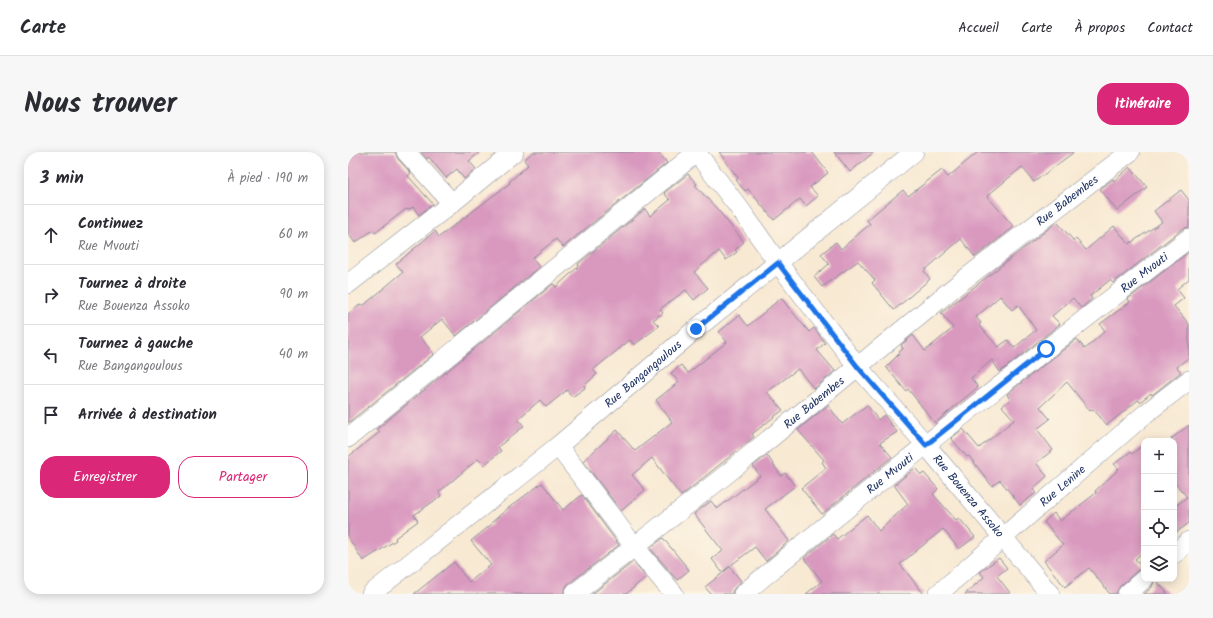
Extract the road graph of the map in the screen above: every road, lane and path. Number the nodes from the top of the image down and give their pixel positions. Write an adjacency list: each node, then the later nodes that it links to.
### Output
1 (406, 152): 6 (street)
2 (514, 152): 6 (street)
3 (697, 152): 8 (street, Rue Bouenza Assoko); 12 (street)
4 (914, 152): 8 (street, Rue Bangangoulous)
5 (1130, 152): 10 (street, Rue Babembes)
6 (452, 203): 9 (street)
7 (1189, 238): 13 (street, Rue Mvouti)
8 (778, 263): 10 (street, Rue Bouenza Assoko); 14 (street, Rue Bangangoulous)
9 (348, 284)
10 (857, 366): 13 (street, Rue Bouenza Assoko); 17 (street, Rue Babembes)
11 (1189, 380): 15 (street, Rue Lenine)
12 (348, 438)
13 (926, 445): 15 (street, Rue Bouenza Assoko); 23 (street, Rue Mvouti)
14 (558, 446): 17 (street); 20 (street, Rue Bangangoulous)
15 (1003, 537): 24 (street, Rue Lenine); 25 (street, Rue Bouenza Assoko)
16 (1189, 541): 18 (street)
17 (634, 546): 21 (street, Rue Babembes); 22 (street)
18 (1177, 551)
19 (1141, 582): 26 (street)
20 (371, 594)
21 (574, 594)
22 (674, 594)
23 (744, 594)
24 (938, 594)
25 (1050, 594)
26 (1127, 594)

